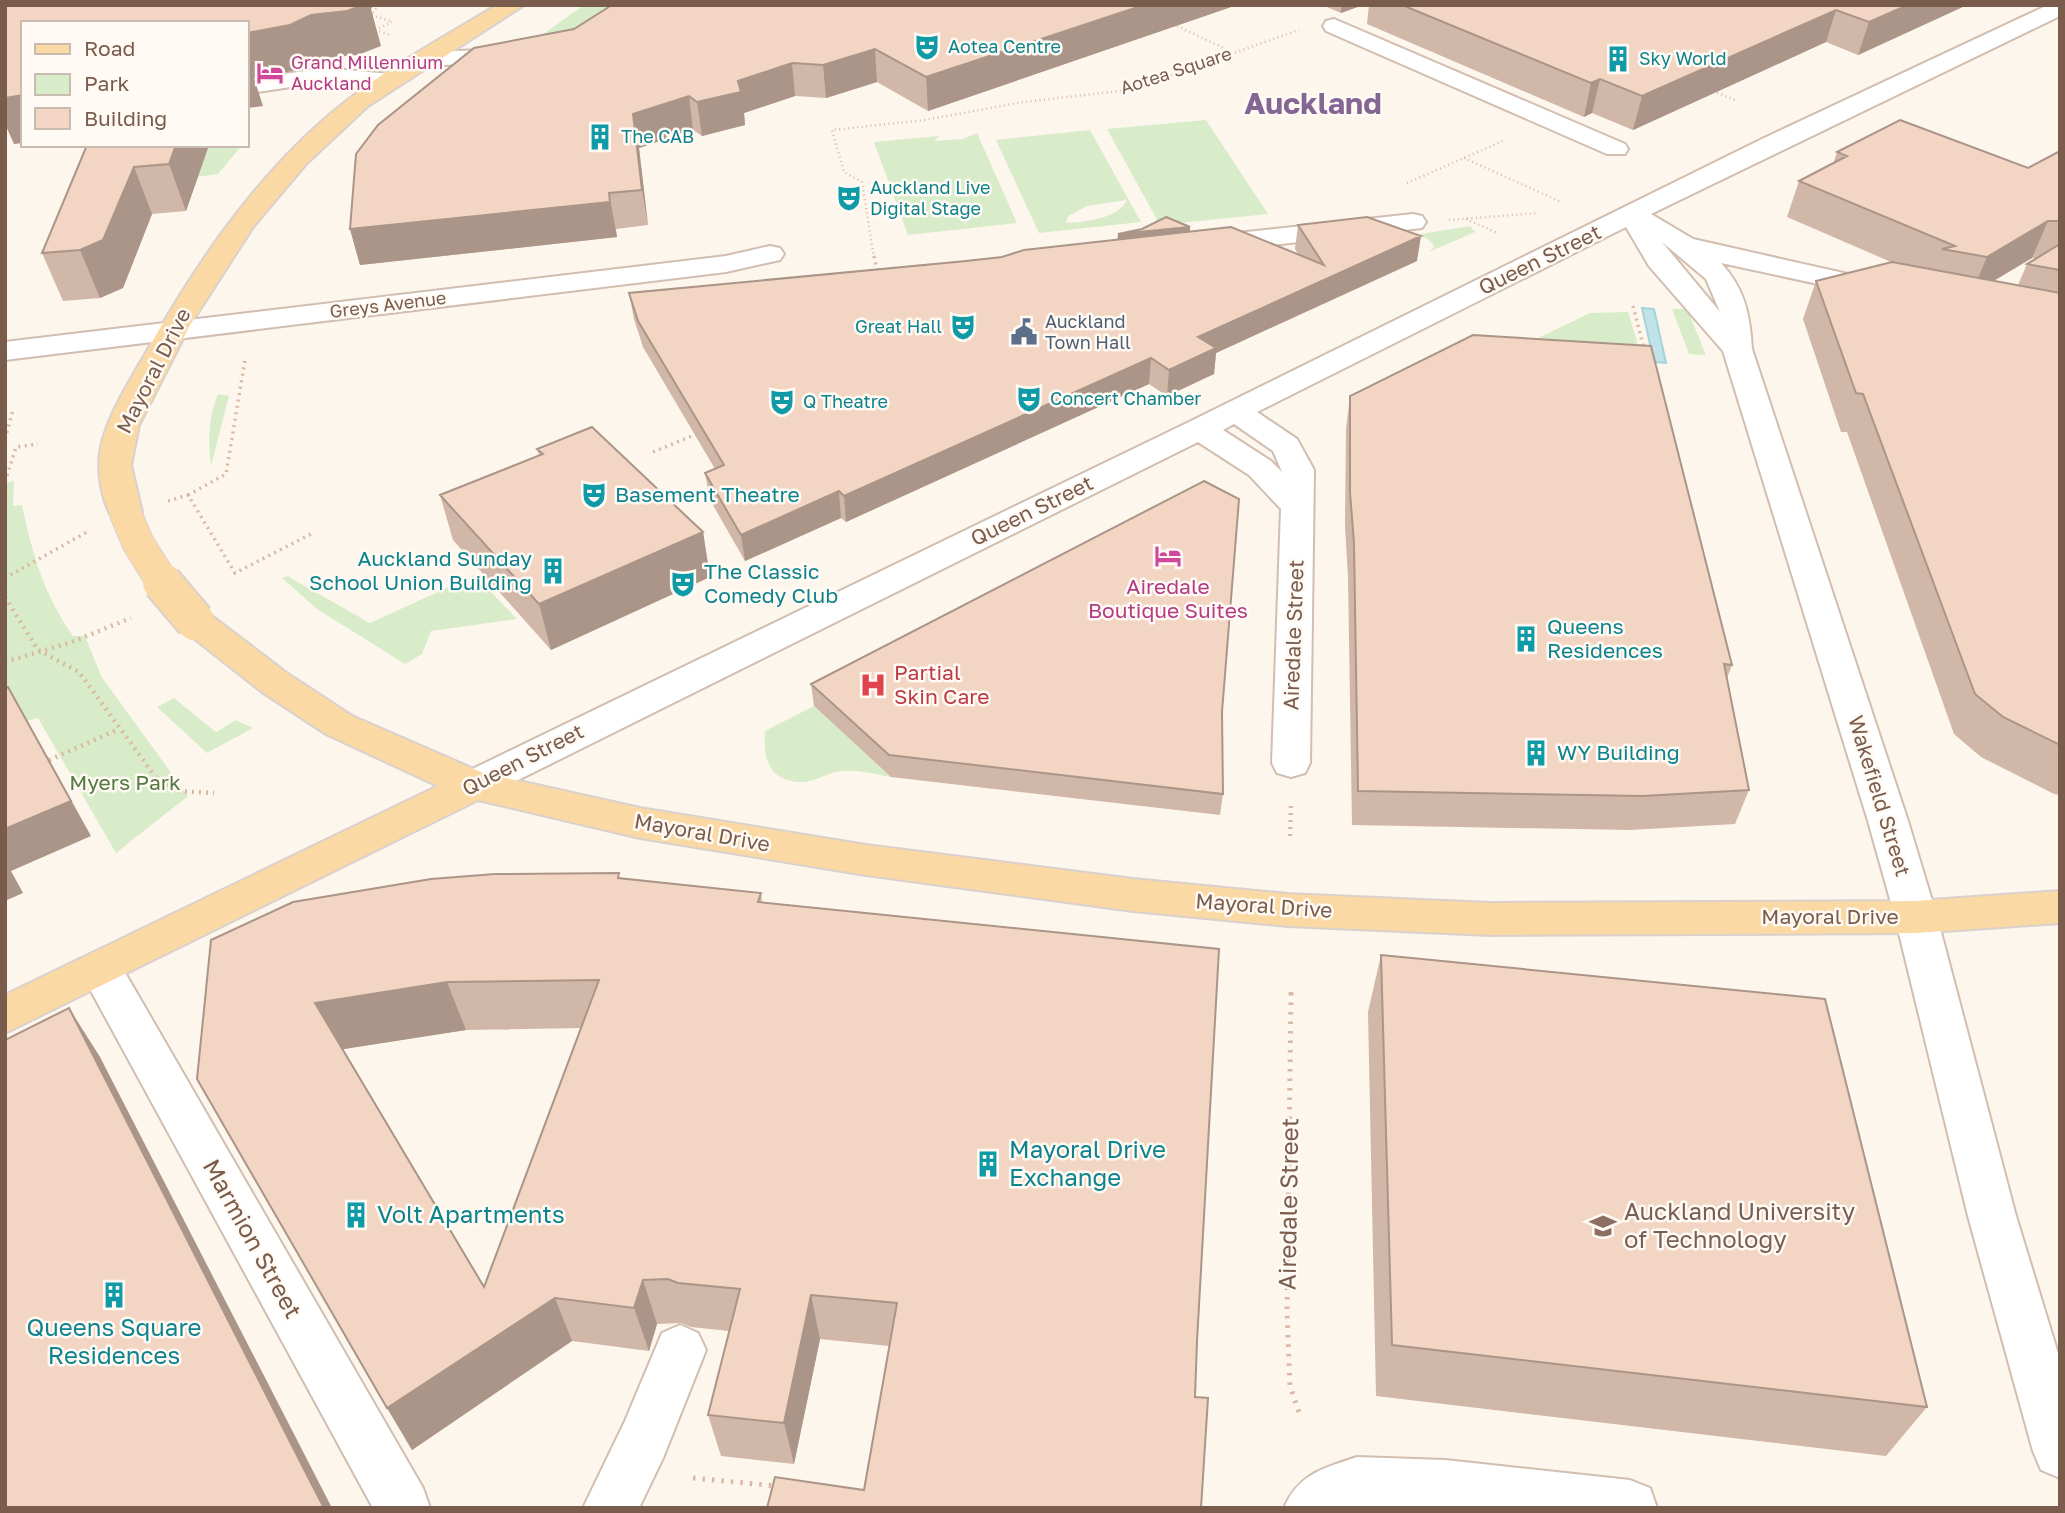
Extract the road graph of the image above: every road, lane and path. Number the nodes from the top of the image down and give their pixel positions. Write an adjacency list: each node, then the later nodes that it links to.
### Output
1 (379, 5): 9 (path)
2 (513, 5): 12 (main road, Mayoral Drive)
3 (2060, 8): 25 (street, Queen Street)
4 (1366, 15): 8 (street)
5 (1181, 21): 6 (path)
6 (1169, 25)
7 (1177, 26): 10 (path)
8 (1335, 26): 10 (path, Aotea Square); 19 (street)
9 (393, 36)
10 (1232, 53): 34 (path, Aotea Square)
11 (539, 56): 12 (street)
12 (425, 59): 15 (main road, Mayoral Drive)
13 (300, 70): 14 (street)
14 (325, 75): 15 (street); 17 (street)
15 (390, 81): 17 (main road, Mayoral Drive)
16 (1711, 90): 18 (path)
17 (361, 100): 39 (main road, Mayoral Drive)
18 (1735, 100)
19 (1550, 120): 20 (street); 21 (path)
20 (1616, 149)
21 (1464, 159): 22 (path); 23 (path)
22 (1400, 186)
23 (1561, 202)
24 (1539, 213): 26 (path)
25 (1632, 214): 29 (street, Wakefield Street); 40 (street, Wakefield Street); 45 (street, Queen Street)
26 (1466, 218): 27 (path); 28 (path)
27 (1413, 222): 30 (street)
28 (1497, 233)
29 (1689, 246): 33 (street); 37 (street, Wakefield Street)
30 (1185, 247)
31 (770, 254): 32 (street, Greys Avenue)
32 (659, 271): 35 (street); 39 (street, Greys Avenue)
33 (1813, 276): 36 (street); 37 (street)
34 (879, 280)
35 (711, 291)
36 (1908, 294)
37 (1733, 304): 40 (street, Wakefield Street)
38 (1633, 306): 42 (path)
39 (171, 333): 41 (street, Greys Avenue); 63 (main road, Mayoral Drive, bridge)
40 (1737, 349): 68 (street, Wakefield Street)
41 (5, 351)
42 (1647, 358)
43 (245, 360): 52 (path)
44 (13, 410): 48 (path)
45 (1235, 411): 46 (street, Queen Street); 53 (street, Airedale Street)
46 (1200, 429): 53 (street); 63 (street, Queen Street)
47 (711, 430): 50 (path)
48 (5, 439)
49 (37, 444): 51 (path)
50 (653, 452)
51 (5, 482)
52 (188, 495)
53 (1297, 507): 62 (street, Airedale Street)
54 (89, 531): 55 (path)
55 (5, 578)
56 (5, 597): 58 (path)
57 (72, 642): 58 (path)
58 (38, 650): 59 (path); 60 (path)
59 (5, 662)
60 (119, 729): 61 (path); 64 (path)
61 (50, 760)
62 (1291, 763)
63 (474, 785): 68 (main road, Mayoral Drive); 69 (main road, Queen Street)
64 (214, 793)
65 (1290, 824): 66 (path)
66 (1290, 836)
67 (2060, 907): 68 (main road, Mayoral Drive)
68 (1916, 917): 74 (street, Wakefield Street)
69 (101, 969): 71 (main road, Queen Street); 78 (street, Marmion Street)
70 (1292, 991): 73 (path, Airedale Street)
71 (5, 1015)
72 (680, 1350): 79 (street)
73 (1300, 1415)
74 (2060, 1451)
75 (693, 1478): 76 (path)
76 (785, 1488)
77 (1322, 1500): 80 (street)
78 (402, 1508)
79 (610, 1508)
80 (1630, 1508)

